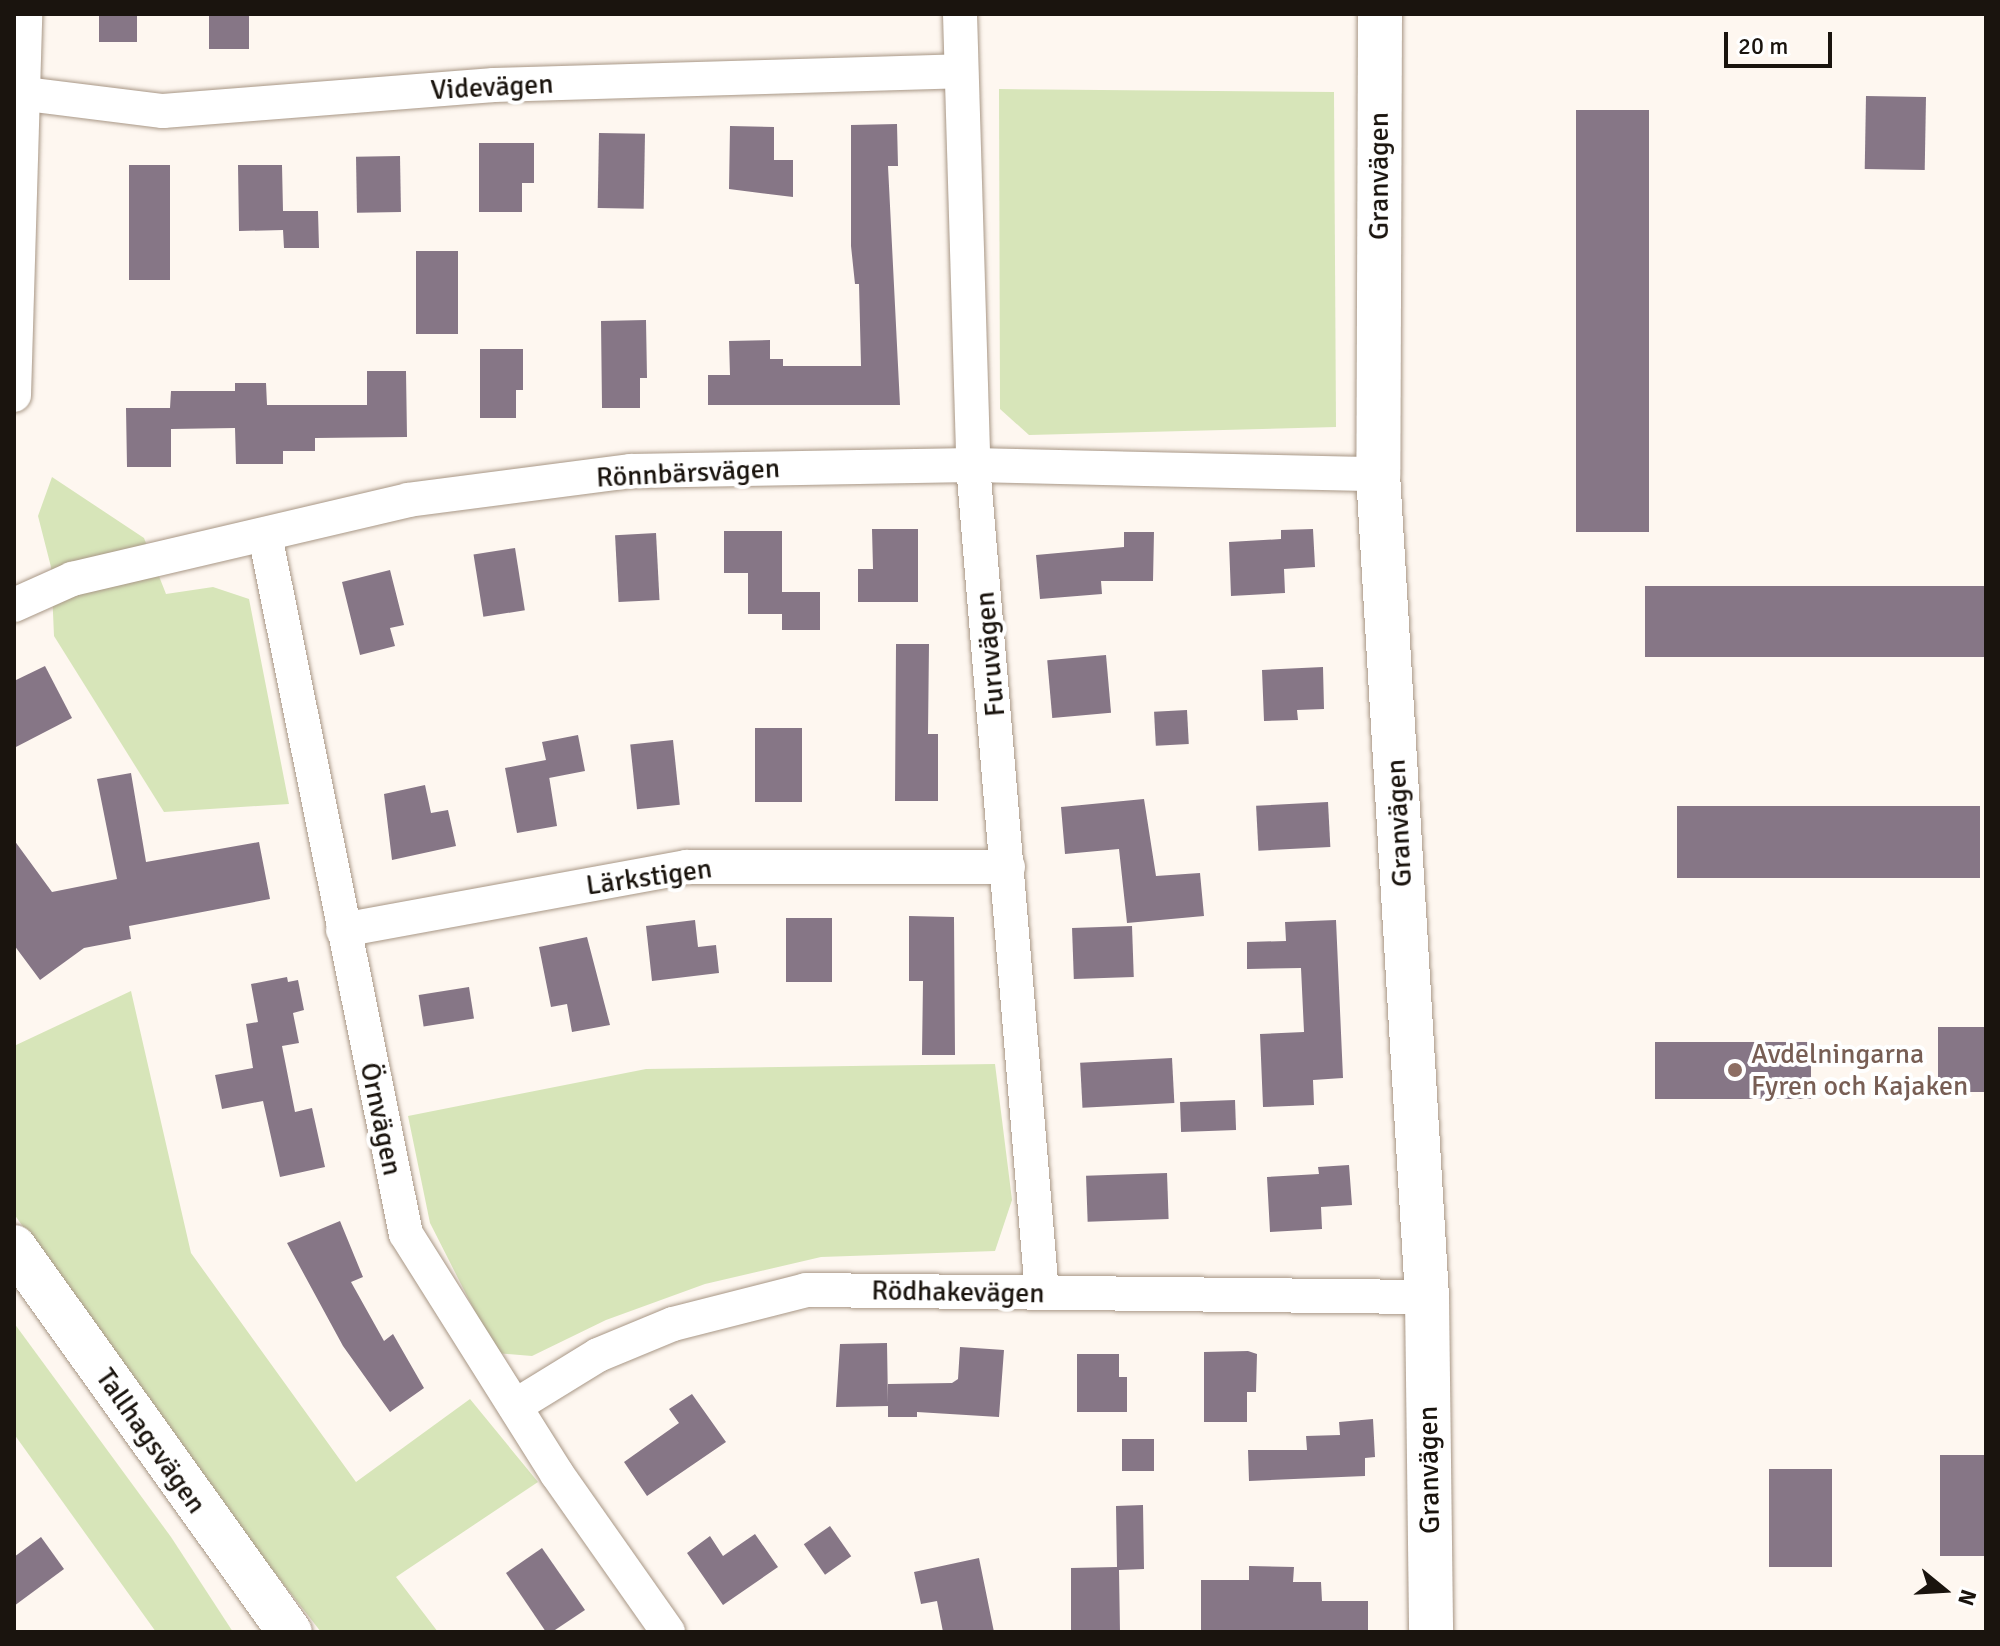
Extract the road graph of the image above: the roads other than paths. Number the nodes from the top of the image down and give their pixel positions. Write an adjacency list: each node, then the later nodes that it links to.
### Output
1 (25, 14): 5 (street)
2 (960, 14): 4 (street, Furuvägen)
3 (1380, 14): 8 (street, Granvägen)
4 (960, 71): 5 (street, Videvägen); 7 (street, Furuvägen)
5 (26, 94): 6 (street)
6 (14, 395)
7 (973, 465): 8 (street, Rönnbärsvägen); 9 (street, Rönnbärsvägen); 11 (street, Furuvägen)
8 (1378, 474): 15 (street, Granvägen)
9 (265, 535): 10 (street, Rönnbärsvägen); 12 (street, Örnvägen)
10 (14, 605)
11 (1008, 867): 12 (street, Lärkstigen); 14 (street, Furuvägen)
12 (343, 930): 16 (street, Örnvägen)
13 (14, 1247): 17 (street, Tallhagsvägen)
14 (1042, 1293): 15 (street, Rödhakevägen); 16 (street, Rödhakevägen)
15 (1427, 1297): 19 (street, Granvägen)
16 (515, 1406): 18 (street, Örnvägen)
17 (290, 1632)
18 (668, 1632)
19 (1431, 1632)

